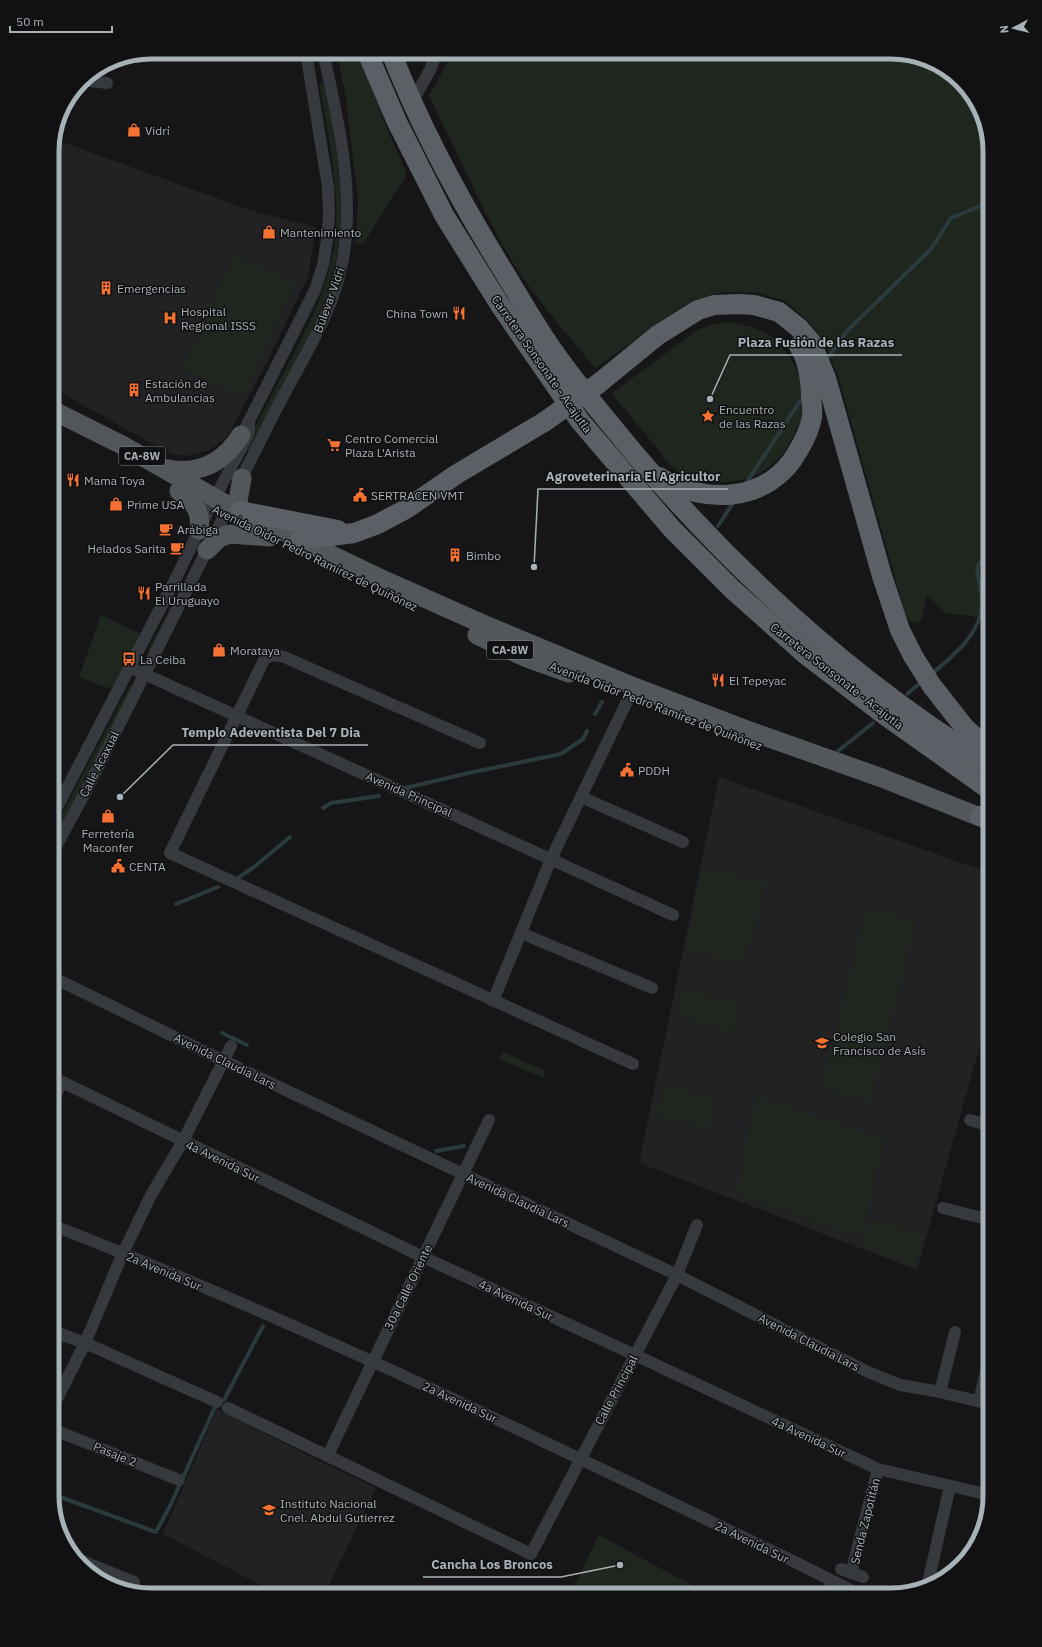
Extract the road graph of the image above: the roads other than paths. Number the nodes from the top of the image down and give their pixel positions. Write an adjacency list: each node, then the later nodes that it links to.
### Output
1 (307, 59): 13 (street, Bulevar Vidri)
2 (324, 59): 15 (street, Bulevar Vidri)
3 (370, 59): 30 (highway, Carretera Sonsonate - Acajutla)
4 (394, 59): 8 (highway, Carretera Sonsonate - Acajutla)
5 (434, 59): 8 (street)
6 (91, 81): 7 (street)
7 (107, 83)
8 (412, 102): 11 (highway, Carretera Sonsonate - Acajutla)
9 (598, 384): 11 (highway); 19 (highway, bridge); 28 (highway)
10 (59, 414): 14 (main road, Avenida Oidor Pedro Ramírez de Quiñónez / CA-8W)
11 (607, 421): 29 (highway, Carretera Sonsonate - Acajutla)
12 (59, 426): 16 (main road, Avenida Oidor Pedro Ramírez de Quiñónez / CA-8W)
13 (245, 428): 14 (main road); 17 (street, Bulevar Vidri)
14 (165, 469): 17 (main road, Avenida Oidor Pedro Ramírez de Quiñónez / CA-8W)
15 (242, 478): 17 (main road)
16 (179, 491): 17 (main road, Avenida Oidor Pedro Ramírez de Quiñónez / CA-8W); 18 (main road)
17 (224, 507): 18 (street, Calle Acaxual); 19 (highway); 20 (main road, Avenida Oidor Pedro Ramírez de Quiñónez / CA-8W); 21 (main road, CA-8W); 22 (street, Calle Acaxual)
18 (199, 530): 23 (street, Calle Acaxual)
19 (354, 533): 21 (highway)
20 (269, 537): 22 (main road); 25 (main road, Avenida Oidor Pedro Ramírez de Quiñónez / CA-8W)
21 (300, 540): 25 (main road, CA-8W)
22 (207, 550): 24 (street, Calle Acaxual)
23 (129, 667): 24 (street); 32 (street, Calle Acaxual)
24 (145, 674): 26 (street, Avenida Principal); 34 (street, Calle Acaxual)
25 (632, 692): 31 (street); 33 (main road, CA-8W)
26 (236, 716): 27 (street); 36 (street, Avenida Principal); 41 (street)
27 (480, 744)
28 (983, 744)
29 (983, 761)
30 (983, 786)
31 (581, 797): 35 (street); 36 (street)
32 (59, 803)
33 (983, 818)
34 (59, 840)
35 (683, 842)
36 (551, 859): 37 (street, Avenida Principal); 38 (street)
37 (673, 915)
38 (521, 933): 40 (street); 41 (street)
39 (59, 980): 43 (street, Avenida Claudia Lars)
40 (652, 988)
41 (493, 1001): 44 (street)
42 (231, 1046): 43 (street)
43 (224, 1061): 49 (street); 50 (street, Avenida Claudia Lars)
44 (633, 1064)
45 (59, 1080): 49 (street, 4a Avenida Sur)
46 (489, 1120): 50 (street, 30a Calle Oriente)
47 (970, 1120): 48 (street)
48 (983, 1124)
49 (182, 1141): 55 (street); 56 (street, 4a Avenida Sur)
50 (463, 1174): 56 (street, 30a Calle Oriente); 57 (street, Avenida Claudia Lars)
51 (943, 1208): 52 (street)
52 (983, 1218)
53 (697, 1225): 57 (street, Calle Principal)
54 (59, 1228): 55 (street, 2a Avenida Sur)
55 (123, 1253): 60 (street); 62 (street, 2a Avenida Sur)
56 (423, 1257): 61 (street, 4a Avenida Sur); 62 (street, 30a Calle Oriente)
57 (677, 1275): 61 (street, Calle Principal); 63 (street, Avenida Claudia Lars)
58 (955, 1332): 63 (street)
59 (59, 1334): 60 (street)
60 (85, 1343): 64 (street); 65 (street)
61 (635, 1355): 70 (street, Calle Principal); 71 (street, 4a Avenida Sur)
62 (373, 1361): 69 (street, 30a Calle Oriente); 70 (street, 2a Avenida Sur)
63 (940, 1392): 66 (street, Avenida Claudia Lars)
64 (59, 1395)
65 (217, 1402)
66 (983, 1403)
67 (228, 1408): 69 (street)
68 (59, 1432): 72 (street, Pasaje 2)
69 (328, 1455): 70 (street, Calle Principal)
70 (580, 1459): 78 (street, 2a Avenida Sur)
71 (878, 1470): 73 (street, 4a Avenida Sur); 76 (street, Senda Zapotitán)
72 (179, 1480)
73 (950, 1486): 74 (street, 4a Avenida Sur); 77 (street)
74 (983, 1493)
75 (88, 1563): 79 (street)
76 (852, 1573)
77 (928, 1580)
78 (833, 1581): 80 (street); 81 (street, 2a Avenida Sur)
79 (133, 1586)
80 (830, 1588)
81 (847, 1588)

